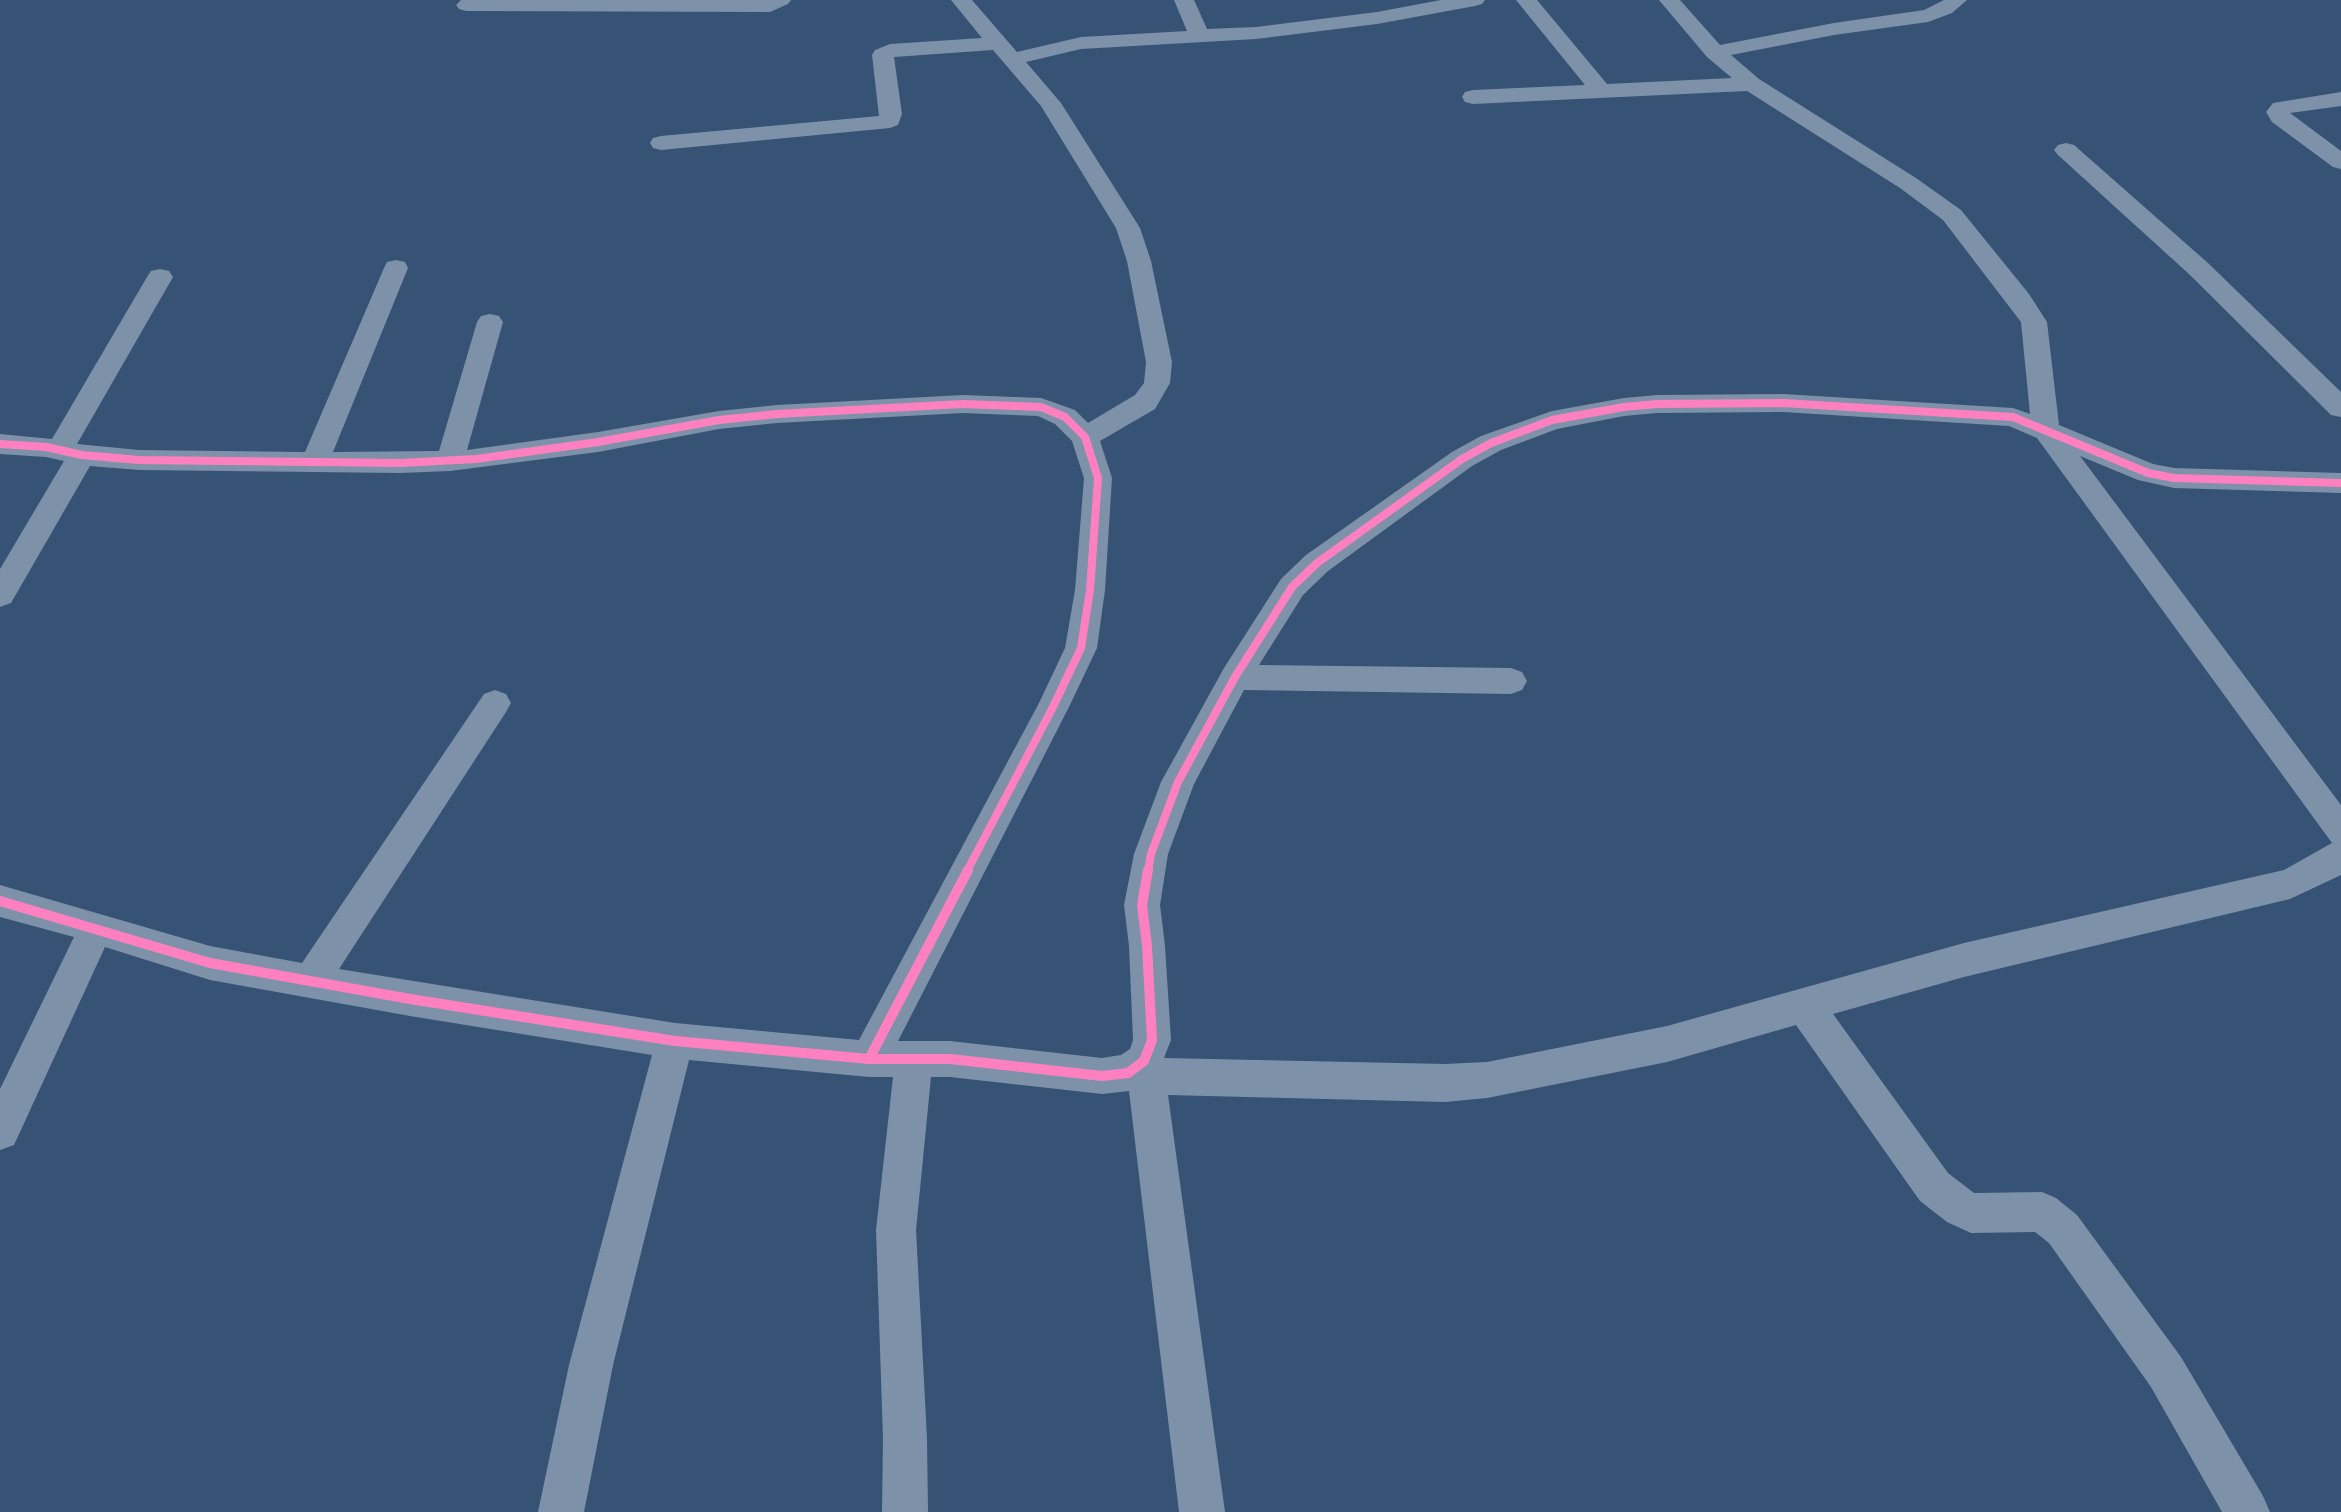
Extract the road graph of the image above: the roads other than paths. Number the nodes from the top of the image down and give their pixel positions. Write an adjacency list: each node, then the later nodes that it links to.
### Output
1 (781, 0): 8 (street)
2 (961, 0): 12 (street)
3 (1184, 0): 11 (street)
4 (1475, 0): 11 (street)
5 (1526, 0): 15 (street)
6 (1669, 0): 13 (street)
7 (1957, 0): 10 (street)
8 (466, 5)
9 (1861, 8): 10 (street)
10 (1878, 23): 13 (street)
11 (1200, 36): 12 (street)
12 (1006, 51): 18 (street); 26 (street)
13 (1715, 52): 14 (street)
14 (1751, 84): 15 (street); 25 (street)
15 (1601, 91): 16 (street)
16 (1473, 97)
17 (2341, 99): 20 (street)
18 (661, 143)
19 (2066, 150): 24 (street)
20 (2341, 162)
21 (396, 268): 30 (street)
22 (159, 277): 28 (street)
23 (490, 322): 29 (street)
24 (2341, 408)
25 (2046, 430): 31 (street); 33 (street); 36 (street)
26 (1085, 436): 29 (street); 43 (street)
27 (0, 444): 28 (street)
28 (71, 452): 30 (street); 32 (street)
29 (450, 461): 30 (street)
30 (315, 462)
31 (2341, 483)
32 (0, 596)
33 (1235, 677): 34 (street); 45 (street)
34 (1511, 681)
35 (495, 703): 40 (street)
36 (2341, 832)
37 (2341, 855): 41 (street)
38 (0, 901): 39 (street)
39 (96, 929): 40 (street); 46 (street)
40 (311, 981): 42 (street)
41 (1805, 1006): 45 (street); 50 (street)
42 (675, 1041): 43 (street); 47 (street)
43 (869, 1059): 44 (street)
44 (914, 1060): 45 (street); 48 (street)
45 (1145, 1069): 49 (street)
46 (0, 1131)
47 (561, 1512)
48 (905, 1512)
49 (1202, 1512)
50 (2247, 1512)

